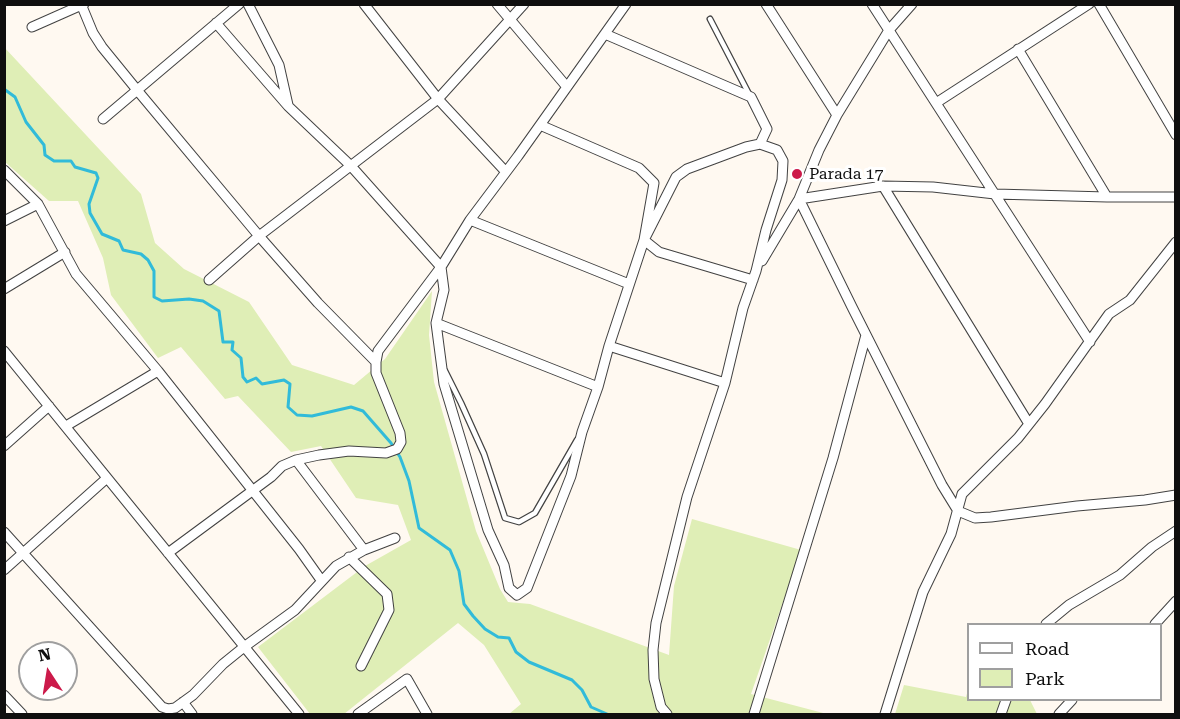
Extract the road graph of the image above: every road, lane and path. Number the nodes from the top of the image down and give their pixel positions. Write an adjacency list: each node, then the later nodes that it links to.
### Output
1 (239, 4): 15 (street)
2 (248, 4): 25 (street)
3 (364, 4): 23 (street)
4 (496, 4): 14 (street)
5 (524, 4): 14 (street)
6 (626, 4): 18 (street)
7 (766, 4): 26 (street)
8 (872, 4): 17 (street)
9 (912, 4): 17 (street)
10 (1089, 4): 19 (street)
11 (1099, 4): 29 (street)
12 (82, 5): 16 (street); 21 (street)
13 (710, 19): 22 (lane)
14 (509, 21): 20 (street); 23 (street)
15 (216, 23): 21 (street); 25 (street)
16 (32, 27)
17 (889, 30): 24 (street); 26 (street)
18 (605, 34): 20 (street); 22 (street)
19 (1018, 49): 24 (street); 36 (street)
20 (567, 87): 28 (street)
21 (137, 90): 27 (street); 42 (street)
22 (751, 97): 30 (street)
23 (438, 99): 31 (street); 33 (street)
24 (936, 103): 35 (street)
25 (288, 106): 31 (street)
26 (837, 115): 38 (street)
27 (103, 119)
28 (540, 125): 33 (street); 43 (street)
29 (1176, 135)
30 (760, 144): 43 (street); 47 (street)
31 (351, 166): 42 (street); 46 (street)
32 (4, 170): 39 (street)
33 (505, 171): 40 (street)
34 (883, 186): 35 (street); 38 (street); 62 (street)
35 (995, 194): 36 (street); 53 (street)
36 (1107, 197): 37 (street)
37 (1176, 197)
38 (799, 198): 47 (street); 52 (street)
39 (38, 204): 41 (street); 45 (street)
40 (470, 220): 46 (street); 49 (street)
41 (4, 221)
42 (259, 236): 48 (street); 56 (street)
43 (644, 240): 47 (street); 49 (street)
44 (1176, 242): 53 (street)
45 (65, 252): 50 (street); 58 (street)
46 (441, 267): 51 (street); 56 (street)
47 (754, 276): 59 (street)
48 (209, 280)
49 (629, 284): 54 (street)
50 (4, 289)
51 (436, 322): 57 (street); 60 (street)
52 (866, 335): 70 (street); 96 (street)
53 (1090, 342): 62 (street)
54 (609, 346): 59 (street); 60 (street)
55 (4, 351): 61 (street)
56 (375, 362): 66 (street)
57 (442, 364): 64 (lane); 64 (street)
58 (158, 371): 63 (street); 68 (street)
59 (725, 383): 95 (street)
60 (598, 387): 64 (street)
61 (49, 406): 63 (street); 65 (street)
62 (1029, 424): 70 (street)
63 (66, 426): 67 (street)
64 (582, 432)
65 (4, 446)
66 (296, 459): 68 (street); 74 (street)
67 (107, 478): 75 (street); 76 (street)
68 (252, 491): 76 (street); 79 (street)
69 (1176, 495): 70 (street)
70 (958, 511): 97 (street)
71 (1176, 531): 81 (street)
72 (4, 532): 75 (street)
73 (395, 538): 74 (street)
74 (364, 550): 77 (street)
75 (24, 553): 78 (street); 88 (street)
76 (168, 553): 83 (street)
77 (349, 557): 79 (street); 84 (street)
78 (4, 570)
79 (321, 580): 83 (street)
80 (1176, 601): 82 (street)
81 (1047, 623)
82 (1156, 623)
83 (244, 647): 88 (street); 92 (street)
84 (361, 666)
85 (4, 695): 87 (street)
86 (1070, 701): 98 (street)
87 (15, 707): 89 (street); 90 (street)
88 (175, 708): 91 (street)
89 (7, 714)
90 (22, 714)
91 (192, 714)
92 (299, 714)
93 (358, 714): 94 (street)
94 (427, 714)
95 (667, 714)
96 (754, 714)
97 (885, 714)
98 (1059, 714)

